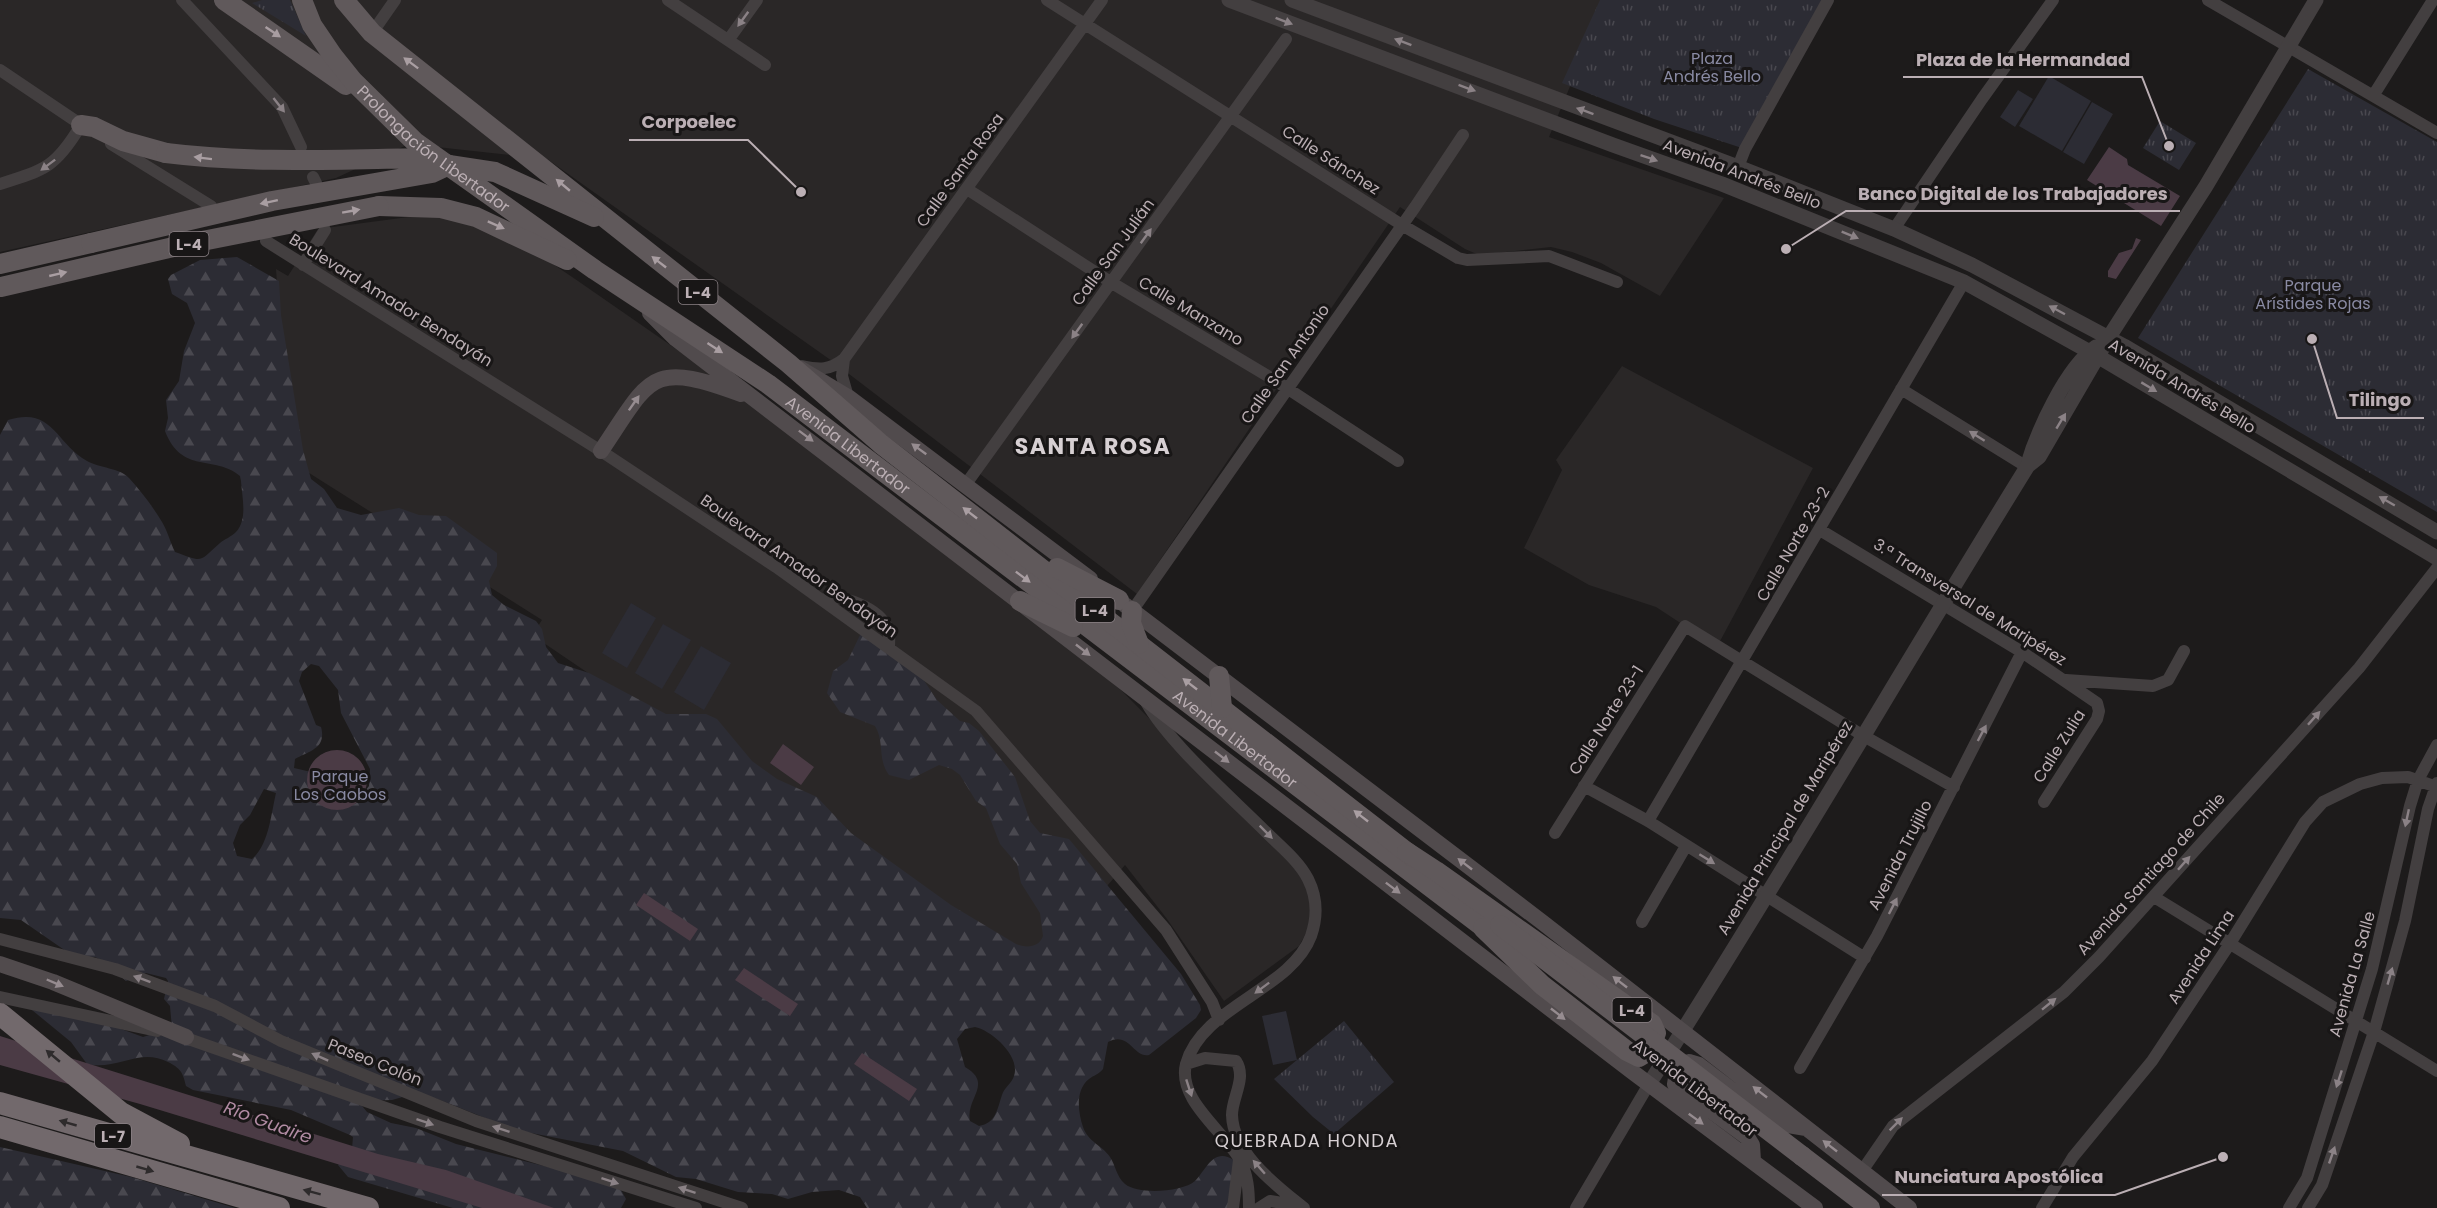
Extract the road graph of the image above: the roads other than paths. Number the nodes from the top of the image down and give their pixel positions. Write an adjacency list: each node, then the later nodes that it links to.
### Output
1 (182, 0): 30 (street, one-way to 30)
2 (224, 0): 29 (main road, L-4, one-way to 29)
3 (302, 0): 29 (main road, Prolongación Libertador / L-4)
4 (344, 0): 18 (main road, L-4)
5 (394, 0): 18 (street)
6 (668, 0): 19 (street)
7 (757, 0): 19 (street, one-way to 19)
8 (1047, 0): 17 (street, Calle Sánchez)
9 (1102, 0): 17 (street, Calle Santa Rosa)
10 (1229, 0): 46 (street, Avenida Andrés Bello, one-way to 46)
11 (1292, 0): 32 (street, Avenida Andrés Bello, one-way to 11)
12 (1828, 0): 32 (street)
13 (2053, 0): 38 (street)
14 (2208, 0): 21 (street)
15 (2316, 0): 21 (street, Avenida Principal de Maripérez)
16 (2433, 0): 24 (street)
17 (1087, 24): 25 (street, Calle Sánchez); 34 (street, Calle Santa Rosa)
18 (372, 33): 36 (main road, L-4, one-way to 18)
19 (729, 39): 22 (street)
20 (1286, 39): 25 (street, Calle San Julián)
21 (2289, 48): 24 (street); 49 (street, Avenida Principal de Maripérez)
22 (765, 65)
23 (0, 70): 26 (street)
24 (2373, 96): 27 (street)
25 (1232, 116): 37 (street, Calle Sánchez); 47 (street, Calle San Julián, one-way to 25)
26 (81, 125): 31 (main road, one-way to 26, bridge); 33 (street, one-way to 33); 35 (street)
27 (2437, 133)
28 (1463, 135): 37 (street, Calle San Antonio)
29 (415, 142): 43 (main road, Prolongación Libertador / L-4)
30 (301, 147)
31 (448, 165): 36 (main road); 41 (main road, one-way to 41, bridge)
32 (1738, 167): 38 (street, Avenida Andrés Bello)
33 (0, 184)
34 (967, 189): 47 (street, Calle Manzano); 51 (street, Calle Santa Rosa)
35 (211, 206)
36 (608, 222): 52 (main road, Avenida Libertador / L-4, one-way to 36)
37 (1402, 225): 45 (street, Calle Sánchez); 53 (street, Calle San Antonio)
38 (1894, 229): 49 (street, Avenida Andrés Bello, one-way to 38)
39 (325, 230): 42 (street)
40 (266, 241): 42 (street, Boulevard Amador Bendayán)
41 (0, 264)
42 (303, 265): 57 (street, Boulevard Amador Bendayán)
43 (595, 270): 44 (main road, Avenida Libertador / L-4); 48 (main road, L-4, one-way to 43, bridge)
44 (613, 282): 56 (main road, Avenida Libertador / L-4); 71 (main road, Avenida Libertador / L-4, one-way to 71)
45 (1617, 282)
46 (1965, 282): 50 (street, Avenida Andrés Bello); 54 (street, Calle Norte 23-2)
47 (1112, 283): 53 (street, Calle Manzano); 60 (street, Calle San Julián, one-way to 60)
48 (0, 287)
49 (2109, 337): 50 (street, Avenida Principal de Maripérez); 62 (street, Avenida Andrés Bello, one-way to 49)
50 (2094, 354): 59 (street, Avenida Principal de Maripérez); 64 (street, Avenida Andrés Bello, one-way to 64)
51 (844, 359): 52 (street); 55 (street)
52 (788, 363): 55 (main road, Avenida Libertador / L-4); 63 (main road, Avenida Libertador / L-4, one-way to 52)
53 (1288, 389): 58 (street, Calle Manzano); 69 (street, Calle San Antonio)
54 (1901, 389): 59 (street, one-way to 54); 61 (street, Calle Norte 23-2)
55 (848, 397): 60 (main road, Avenida Libertador / L-4, one-way to 55)
56 (759, 401): 57 (main road, one-way to 56); 67 (main road, Avenida Libertador / L-4, one-way to 67)
57 (601, 452): 66 (street, Boulevard Amador Bendayán)
58 (1398, 461)
59 (2027, 467): 68 (street, Avenida Principal de Maripérez)
60 (966, 484): 69 (main road, Avenida Libertador / L-4)
61 (1820, 530): 68 (street, 3.ª Transversal de Maripérez); 74 (street, Calle Norte 23-2)
62 (2437, 532)
63 (998, 535): 69 (main road, L-4); 71 (main road, Avenida Libertador / L-4)
64 (2437, 558)
65 (2437, 568): 92 (street, Avenida Santiago de Chile, one-way to 65)
66 (822, 600): 70 (street, Boulevard Amador Bendayán); 70 (street)
67 (1020, 601): 71 (main road, L-4); 77 (main road, Avenida Libertador / L-4, one-way to 77)
68 (1944, 603): 73 (street, 3.ª Transversal de Maripérez); 80 (street, Avenida Principal de Maripérez)
69 (1126, 605): 71 (main road); 75 (main road, Avenida Libertador / L-4)
70 (889, 648): 102 (street, Boulevard Amador Bendayán)
71 (1134, 651): 79 (main road, Avenida Libertador / L-4, one-way to 71); 94 (main road, Avenida Libertador / L-4)
72 (2184, 651): 76 (street)
73 (2022, 652): 76 (street, 3.ª Transversal de Maripérez); 85 (street, Avenida Trujillo, one-way to 73)
74 (1743, 662): 80 (street); 84 (street, Calle Norte 23-1); 87 (street, Calle Norte 23-2)
75 (1219, 676): 79 (main road); 104 (main road, Avenida Libertador / L-4, one-way to 75)
76 (2064, 680): 78 (street, 3.ª Transversal de Maripérez)
77 (1142, 696): 102 (street, one-way to 102); 111 (main road, Avenida Libertador / L-4, one-way to 111)
78 (2099, 706): 86 (street, Calle Zulia)
79 (1222, 708): 90 (main road, Avenida Libertador / L-4, one-way to 79)
80 (1862, 735): 85 (street); 91 (street, Avenida Principal de Maripérez)
81 (2437, 745): 82 (street, Avenida La Salle)
82 (2418, 780): 83 (street, Avenida Lima); 97 (street, Avenida Lima); 103 (street, Avenida La Salle, one-way to 103)
83 (2437, 785): 105 (street, one-way to 83)
84 (1584, 786): 87 (street); 88 (street, Calle Norte 23-1)
85 (1954, 787): 98 (street, Avenida Trujillo, one-way to 85)
86 (2044, 802)
87 (1648, 821): 89 (street)
88 (1555, 833)
89 (1686, 846): 91 (street, one-way to 91); 93 (street)
90 (1407, 852): 94 (main road, L-4); 95 (main road, Avenida Libertador / L-4)
91 (1767, 896): 98 (street); 104 (street, Avenida Principal de Maripérez)
92 (2154, 897): 97 (street); 122 (street, Avenida Santiago de Chile, one-way to 92)
93 (1642, 922)
94 (1479, 924): 95 (main road, Avenida Libertador / L-4)
95 (1498, 931): 120 (main road, Avenida Libertador / L-4, bridge)
96 (0, 939): 127 (street, Paseo Colón, one-way to 96)
97 (2229, 945): 103 (street); 136 (street, Avenida Lima)
98 (1865, 958): 109 (street, Avenida Trujillo)
99 (0, 964): 106 (main road, one-way to 106)
100 (0, 997): 106 (street)
101 (0, 1014): 121 (highway, one-way to 101)
102 (1219, 1020): 108 (street)
103 (2357, 1023): 105 (street); 137 (street, Avenida La Salle, one-way to 137)
104 (1683, 1032): 107 (main road, Avenida Libertador / L-4); 111 (street, Avenida Principal de Maripérez)
105 (2374, 1032): 110 (street); 138 (street, one-way to 105)
106 (186, 1037): 126 (street, one-way to 126)
107 (1698, 1044): 112 (main road); 115 (main road, Avenida Libertador / L-4, one-way to 107)
108 (1186, 1064): 118 (street, one-way to 118); 123 (street, one-way to 108)
109 (1800, 1068)
110 (2437, 1071)
111 (1649, 1084): 112 (main road, Avenida Libertador / L-4); 131 (street, Avenida Principal de Maripérez)
112 (1664, 1095): 119 (main road, Avenida Libertador / L-4, one-way to 119)
113 (0, 1103): 121 (highway, L-7, one-way to 113)
114 (0, 1127): 117 (highway, L-7)
115 (1806, 1128): 119 (main road, L-4); 122 (main road, Avenida Libertador / L-4, one-way to 115)
116 (0, 1140): 117 (highway)
117 (89, 1153): 124 (highway, L-7, one-way to 124)
118 (1239, 1158): 128 (street); 129 (street)
119 (1753, 1161): 132 (main road, Avenida Libertador / L-4)
120 (1799, 1161): 133 (main road, Avenida Libertador / L-4); 134 (main road, Avenida Libertador / L-4)
121 (225, 1169): 125 (highway, L-7, one-way to 121)
122 (1862, 1171): 135 (main road, Avenida Libertador / L-4)
123 (1303, 1207): 130 (street)
124 (279, 1208)
125 (368, 1208)
126 (696, 1208)
127 (742, 1208)
128 (1233, 1208)
129 (1249, 1208)
130 (1259, 1208)
131 (1576, 1208)
132 (1815, 1208)
133 (1851, 1208)
134 (1870, 1208)
135 (1909, 1208)
136 (2042, 1208)
137 (2289, 1208)
138 (2308, 1208)

